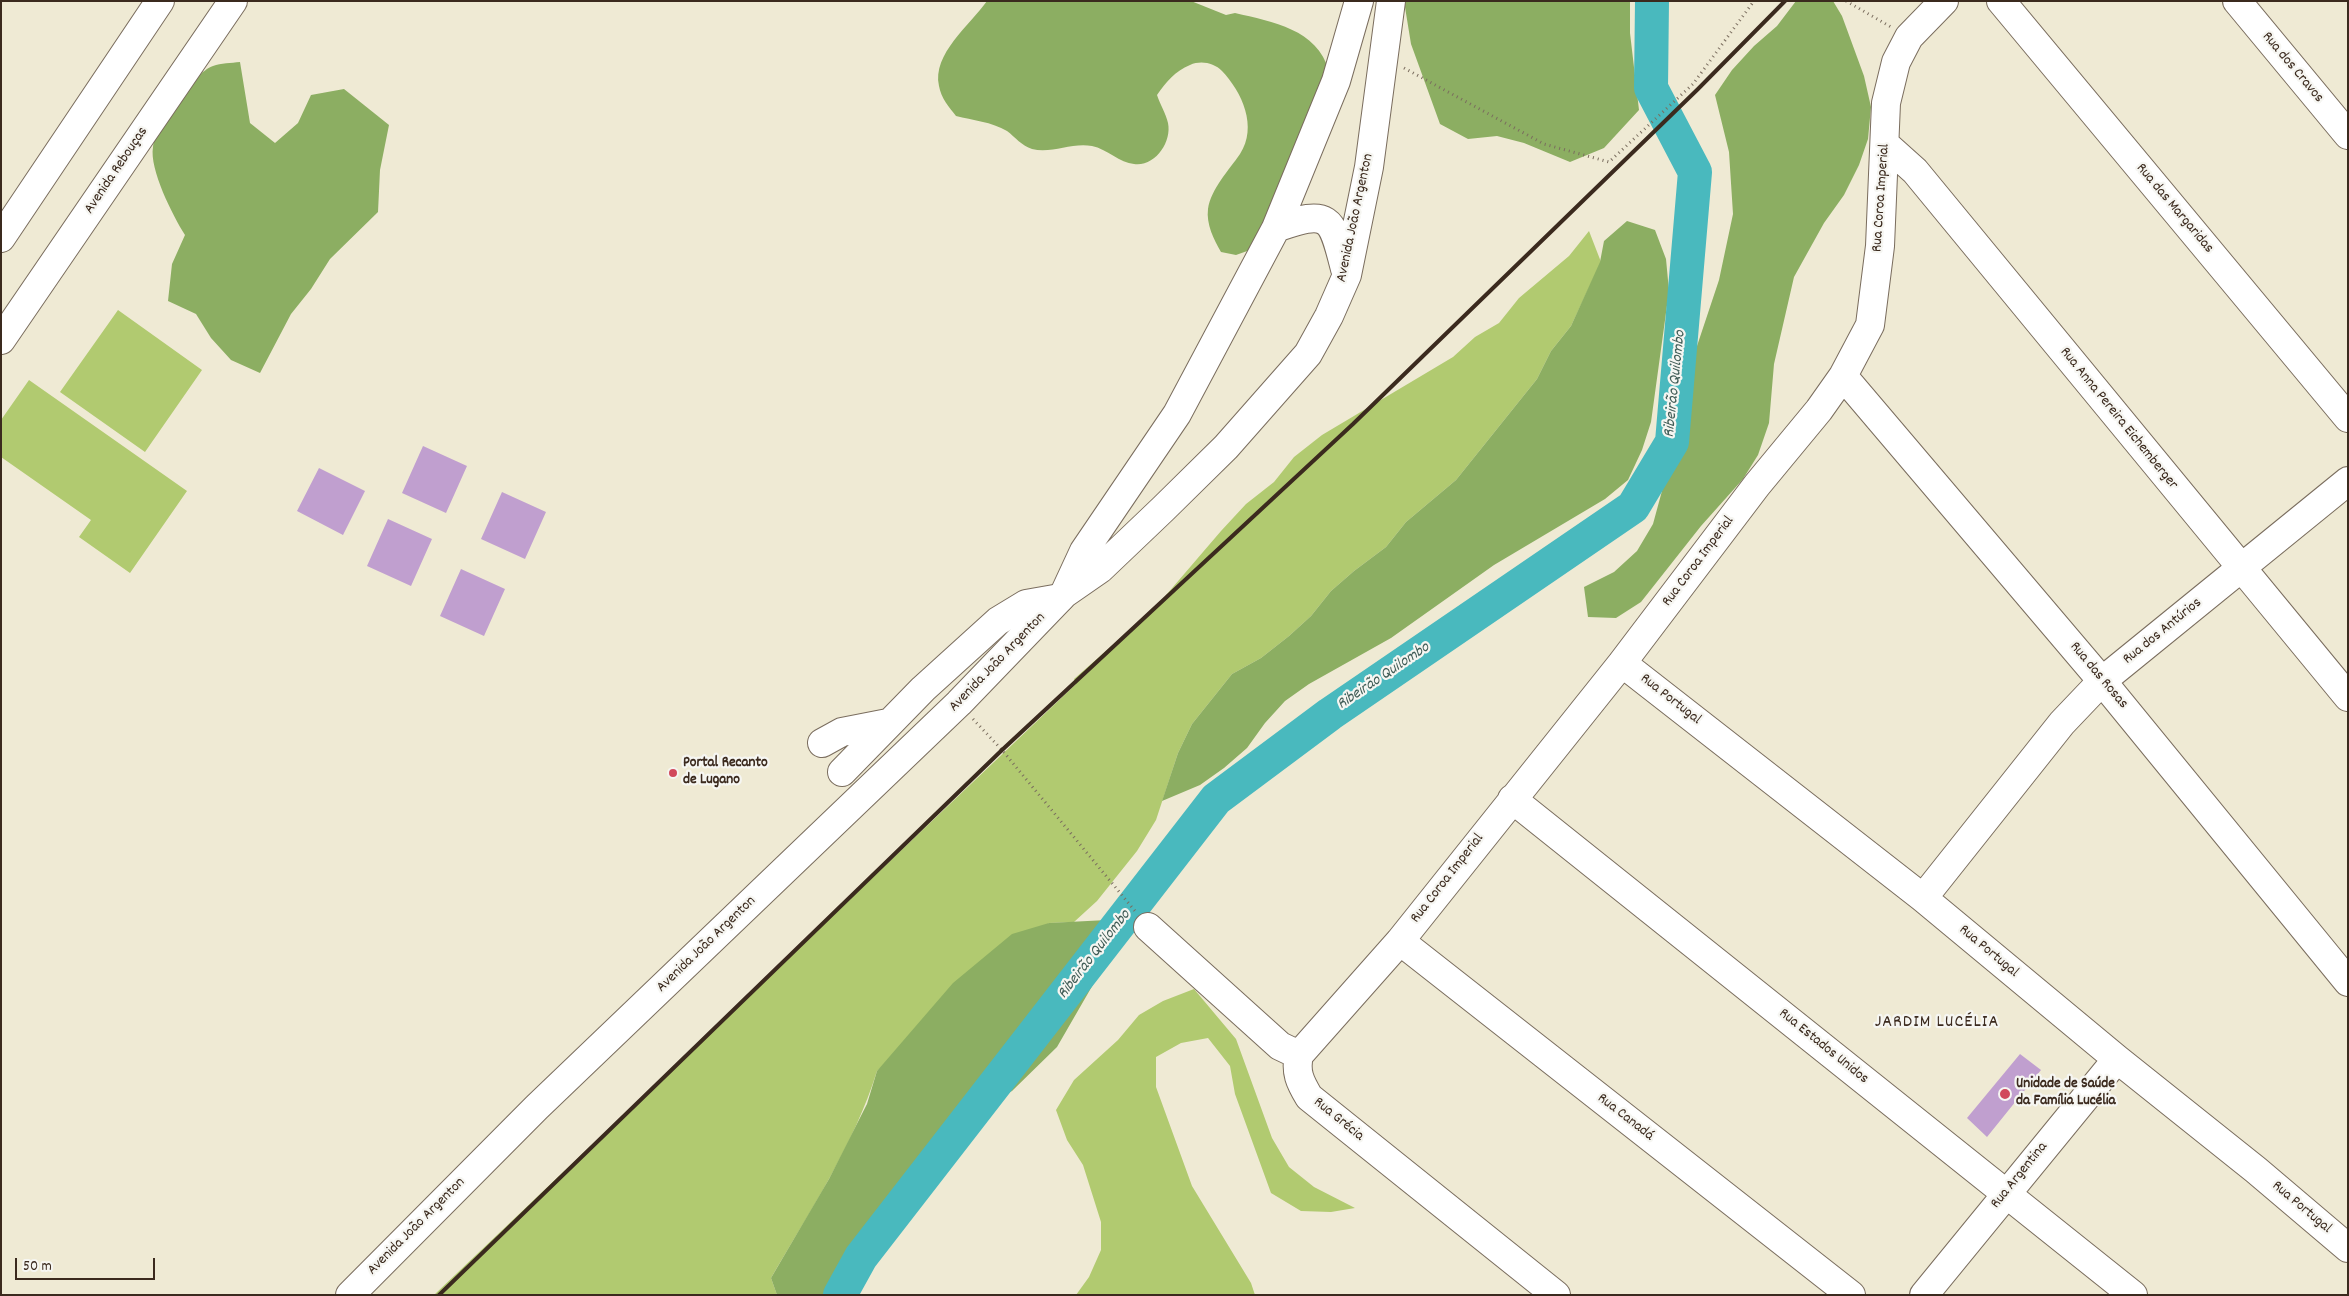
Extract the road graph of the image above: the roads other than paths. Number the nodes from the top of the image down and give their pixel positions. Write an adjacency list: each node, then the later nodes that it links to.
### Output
1 (160, 1): 11 (street)
2 (234, 1): 13 (street, Avenida Rebouças)
3 (1359, 1): 10 (street, Avenida João Argenton)
4 (1391, 1): 12 (street, Avenida João Argenton)
5 (1944, 1): 9 (street, Rua Coroa Imperial)
6 (2000, 1): 15 (street, Rua das Margaridas)
7 (2237, 1): 8 (street, Rua dos Cravos)
8 (2348, 135)
9 (1886, 145): 14 (street, Rua Coroa Imperial); 17 (street, Rua Anna Pereira Eichemberger)
10 (1276, 228): 12 (street); 18 (street, Avenida João Argenton)
11 (1, 238)
12 (1347, 275): 18 (street, Avenida João Argenton)
13 (1, 340)
14 (1843, 376): 19 (street, Rua Coroa Imperial); 20 (street, Rua das Rosas)
15 (2348, 418)
16 (2348, 481): 17 (street, Rua dos Antúrios)
17 (2241, 570): 20 (street, Rua dos Antúrios); 21 (street, Rua Anna Pereira Eichemberger)
18 (1062, 596): 22 (street); 34 (street, Avenida João Argenton)
19 (1622, 663): 25 (street, Rua Coroa Imperial); 26 (street, Rua Portugal)
20 (2102, 681): 26 (street, Rua dos Antúrios); 29 (street, Rua das Rosas)
21 (2348, 697)
22 (888, 723): 23 (street); 24 (street)
23 (822, 743)
24 (842, 772)
25 (1512, 800): 28 (street, Rua Coroa Imperial); 32 (street, Rua Estados Unidos)
26 (1923, 898): 31 (street, Rua Portugal)
27 (1148, 927): 30 (street)
28 (1400, 941): 30 (street, Rua Coroa Imperial); 36 (street, Rua Canadá)
29 (2348, 982)
30 (1299, 1055): 35 (street, Rua Grécia)
31 (2117, 1059): 32 (street, Rua Argentina); 33 (street, Rua Portugal)
32 (2006, 1193): 37 (street, Rua Argentina); 38 (street, Rua Estados Unidos)
33 (2348, 1248)
34 (350, 1295)
35 (1556, 1295)
36 (1851, 1295)
37 (1924, 1295)
38 (2133, 1295)

